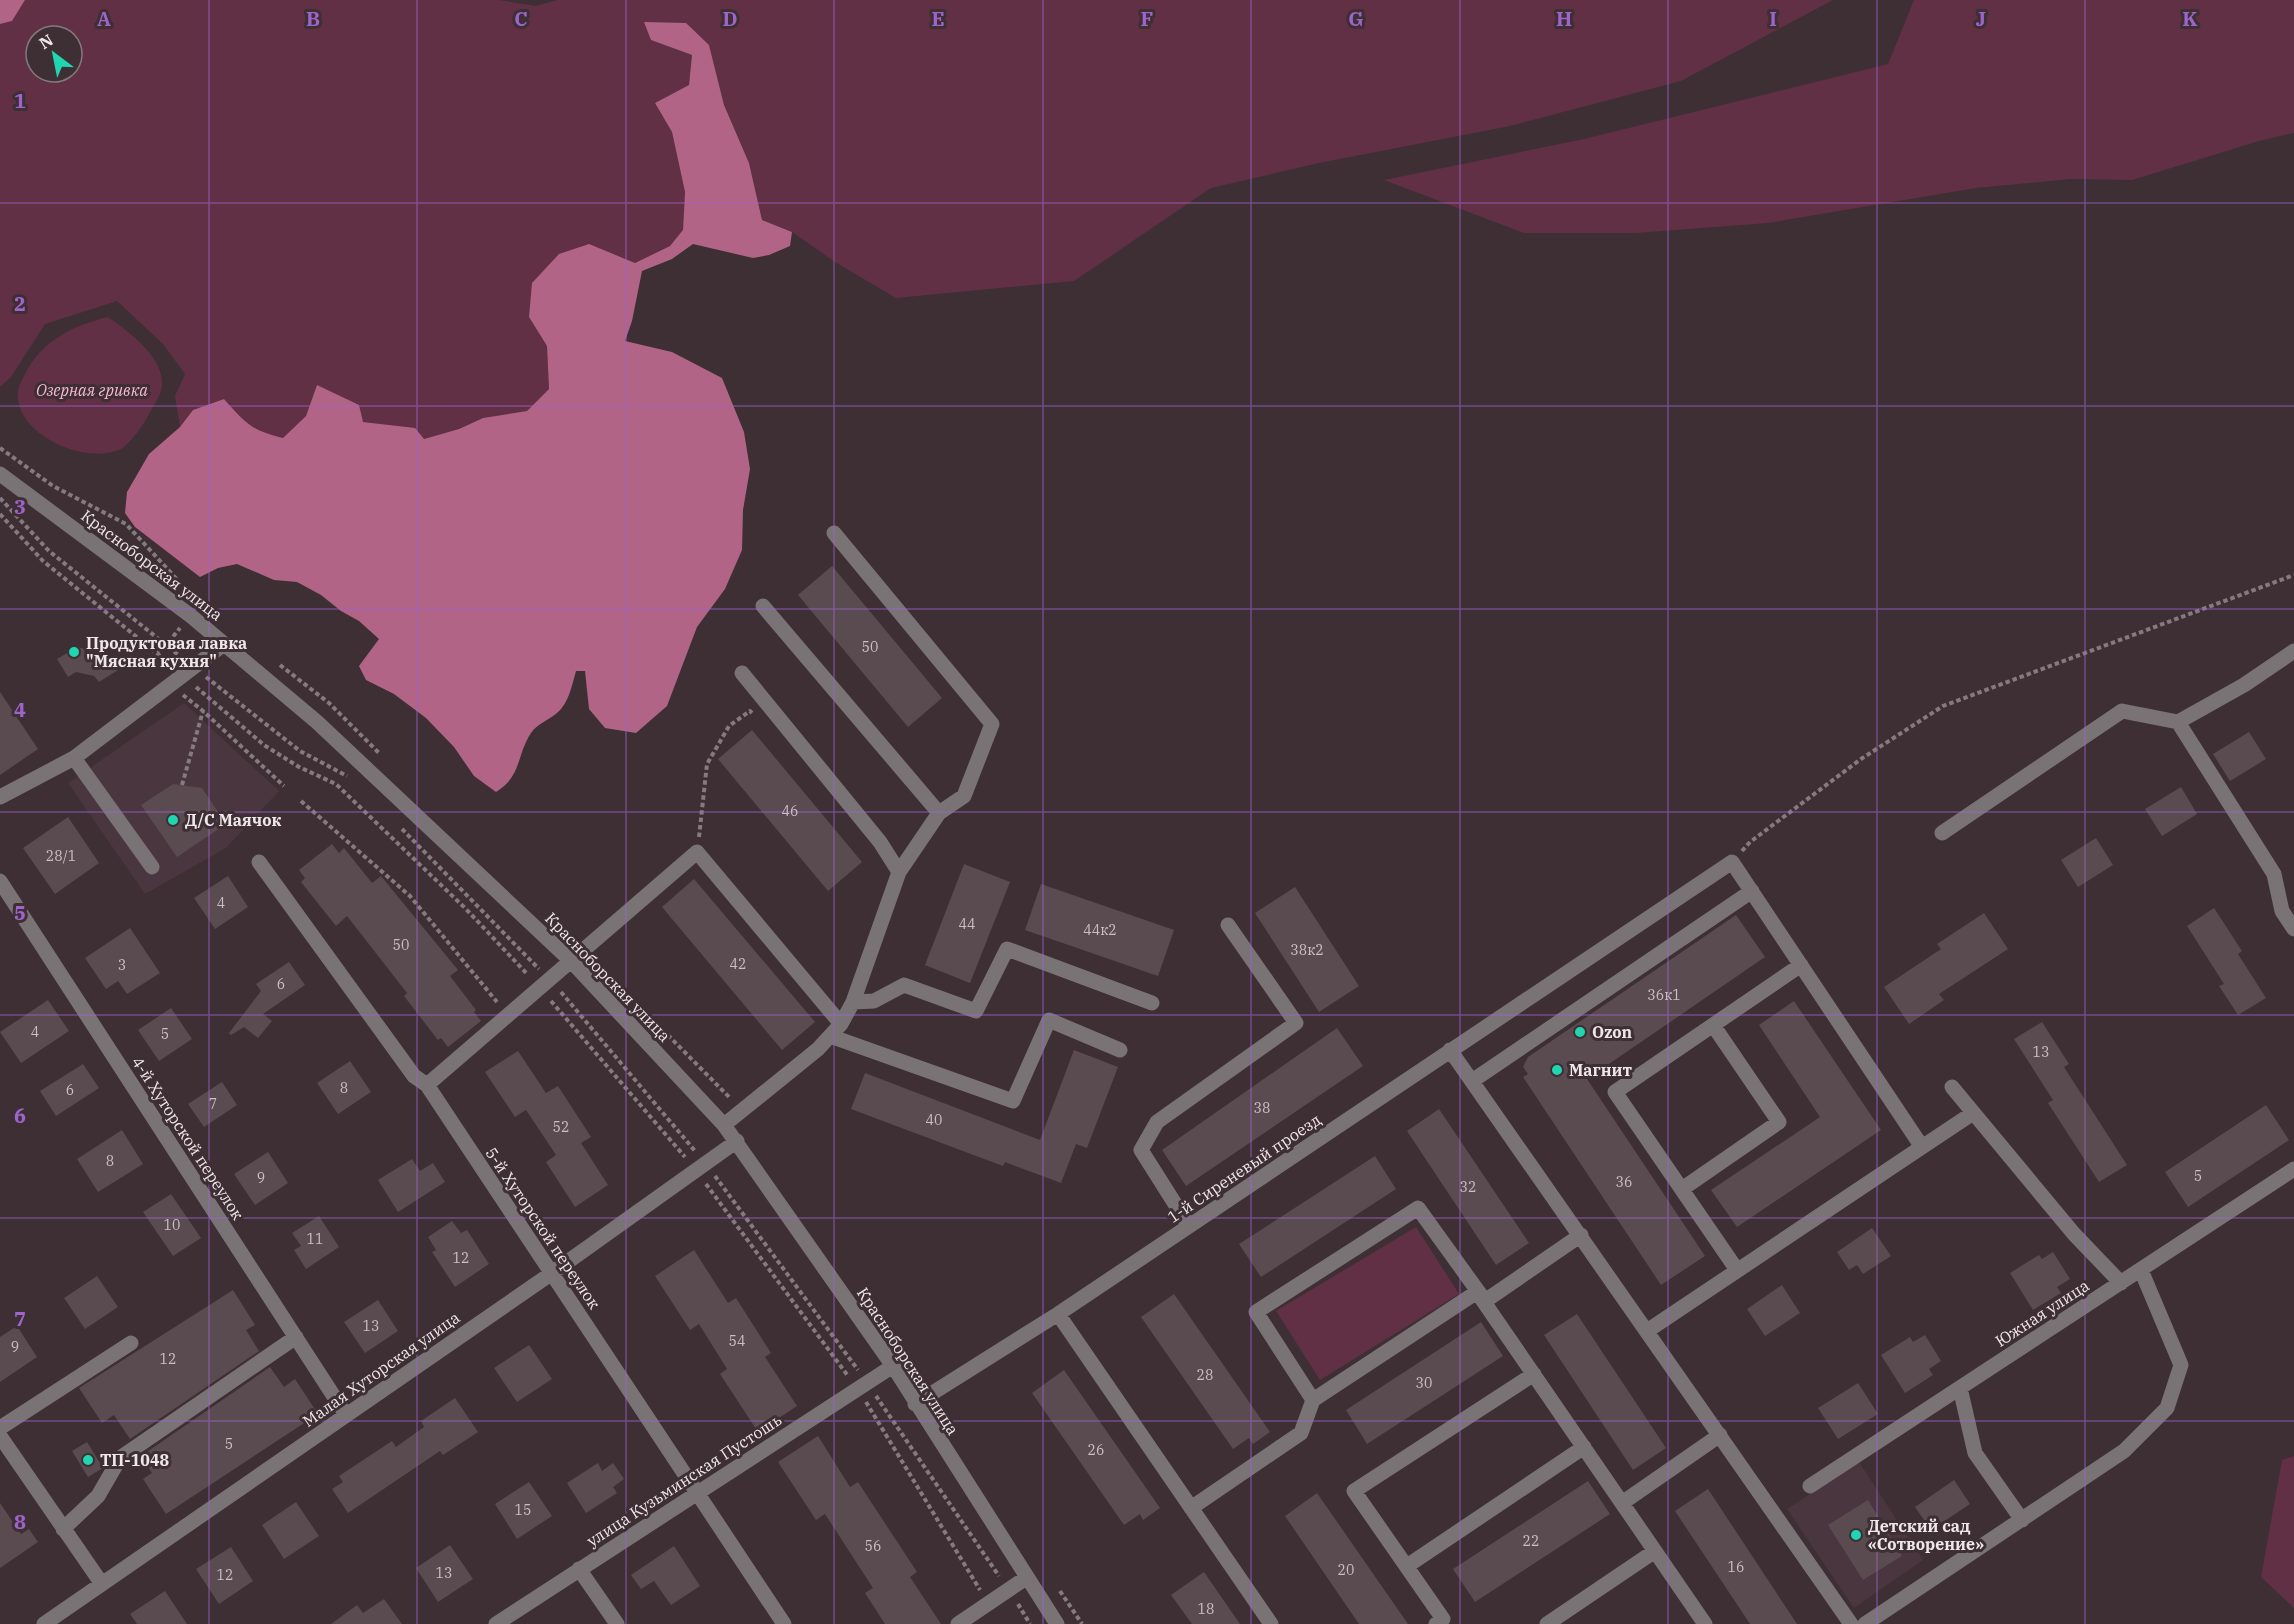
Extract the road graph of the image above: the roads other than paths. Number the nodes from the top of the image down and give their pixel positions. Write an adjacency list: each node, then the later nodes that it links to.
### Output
1 (0, 474): 4 (street, Красноборская улица)
2 (834, 533): 10 (street)
3 (763, 606): 10 (street)
4 (224, 644): 8 (street); 19 (street, Красноборская улица)
5 (2294, 651): 7 (street)
6 (742, 673): 14 (street)
7 (2178, 722): 11 (street); 18 (street)
8 (74, 758): 9 (street); 13 (street)
9 (0, 797)
10 (939, 813): 14 (street)
11 (1942, 833)
12 (259, 862): 29 (street, 5-й Хуторской переулок)
13 (152, 867)
14 (899, 873): 21 (street)
15 (0, 881): 46 (street, 4-й Хуторской переулок)
16 (1752, 891): 20 (street); 27 (street, 1-й Сиреневый проезд); 28 (street)
17 (1228, 925): 37 (street)
18 (2294, 929)
19 (570, 960): 23 (street); 29 (street); 32 (street, Красноборская улица)
20 (1801, 965): 24 (street); 34 (street)
21 (853, 1002): 22 (street); 23 (street)
22 (1152, 1003)
23 (841, 1024): 25 (street)
24 (1713, 1025): 36 (street); 36 (street)
25 (830, 1036): 26 (street); 32 (street)
26 (1120, 1050)
27 (1450, 1050): 28 (street); 37 (street, 1-й Сиреневый проезд)
28 (1472, 1081): 38 (street)
29 (422, 1082): 41 (street, 5-й Хуторской переулок)
30 (1952, 1087): 31 (street)
31 (1973, 1113): 34 (street); 42 (street)
32 (724, 1125): 33 (street, Красноборская улица)
33 (737, 1141): 41 (street, Малая Хуторская улица); 48 (street, Красноборская улица)
34 (1922, 1147): 39 (street)
35 (2294, 1169): 40 (street, Южная улица)
36 (1682, 1189): 39 (street)
37 (1189, 1226): 44 (street, 1-й Сиреневый проезд)
38 (1581, 1235): 43 (street); 45 (street)
39 (1737, 1270): 45 (street)
40 (2141, 1270): 42 (street, Южная улица); 62 (street)
41 (552, 1273): 53 (street, Малая Хуторская улица); 59 (street, 5-й Хуторской переулок)
42 (2121, 1283): 50 (street, Южная улица)
43 (1477, 1292): 49 (street); 51 (street); 51 (street)
44 (1058, 1314): 52 (street, 1-й Сиреневый проезд); 61 (street)
45 (1647, 1330): 55 (street)
46 (296, 1337): 53 (street, 4-й Хуторской переулок); 63 (street)
47 (131, 1343): 54 (street)
48 (893, 1366): 52 (street, Красноборская улица); 59 (street, улица Кузьминская Пустошь)
49 (1534, 1374): 57 (street); 65 (street)
50 (1960, 1388): 58 (street, Южная улица); 62 (street)
51 (1313, 1400): 61 (street)
52 (915, 1404): 67 (street, Красноборская улица)
53 (346, 1414): 68 (street, Малая Хуторская улица)
54 (0, 1428)
55 (1720, 1435): 60 (street); 79 (street)
56 (0, 1436): 63 (street)
57 (1584, 1447): 60 (street); 65 (street)
58 (1810, 1486)
59 (698, 1491): 66 (street, улица Кузьминская Пустошь); 72 (street, 5-й Хуторской переулок)
60 (1622, 1503): 64 (street)
61 (1191, 1508): 75 (street)
62 (2022, 1520): 80 (street)
63 (63, 1529): 68 (street)
64 (1655, 1551): 77 (street); 78 (street)
65 (1407, 1566): 76 (street)
66 (579, 1569): 70 (street, улица Кузьминская Пустошь); 71 (street)
67 (1026, 1578): 73 (street); 74 (street, Красноборская улица)
68 (102, 1584): 69 (street, Малая Хуторская улица)
69 (44, 1624)
70 (496, 1624)
71 (617, 1624)
72 (784, 1624)
73 (958, 1624)
74 (1057, 1624)
75 (1271, 1624)
76 (1436, 1624)
77 (1546, 1624)
78 (1705, 1624)
79 (1851, 1624)
80 (1865, 1624)

